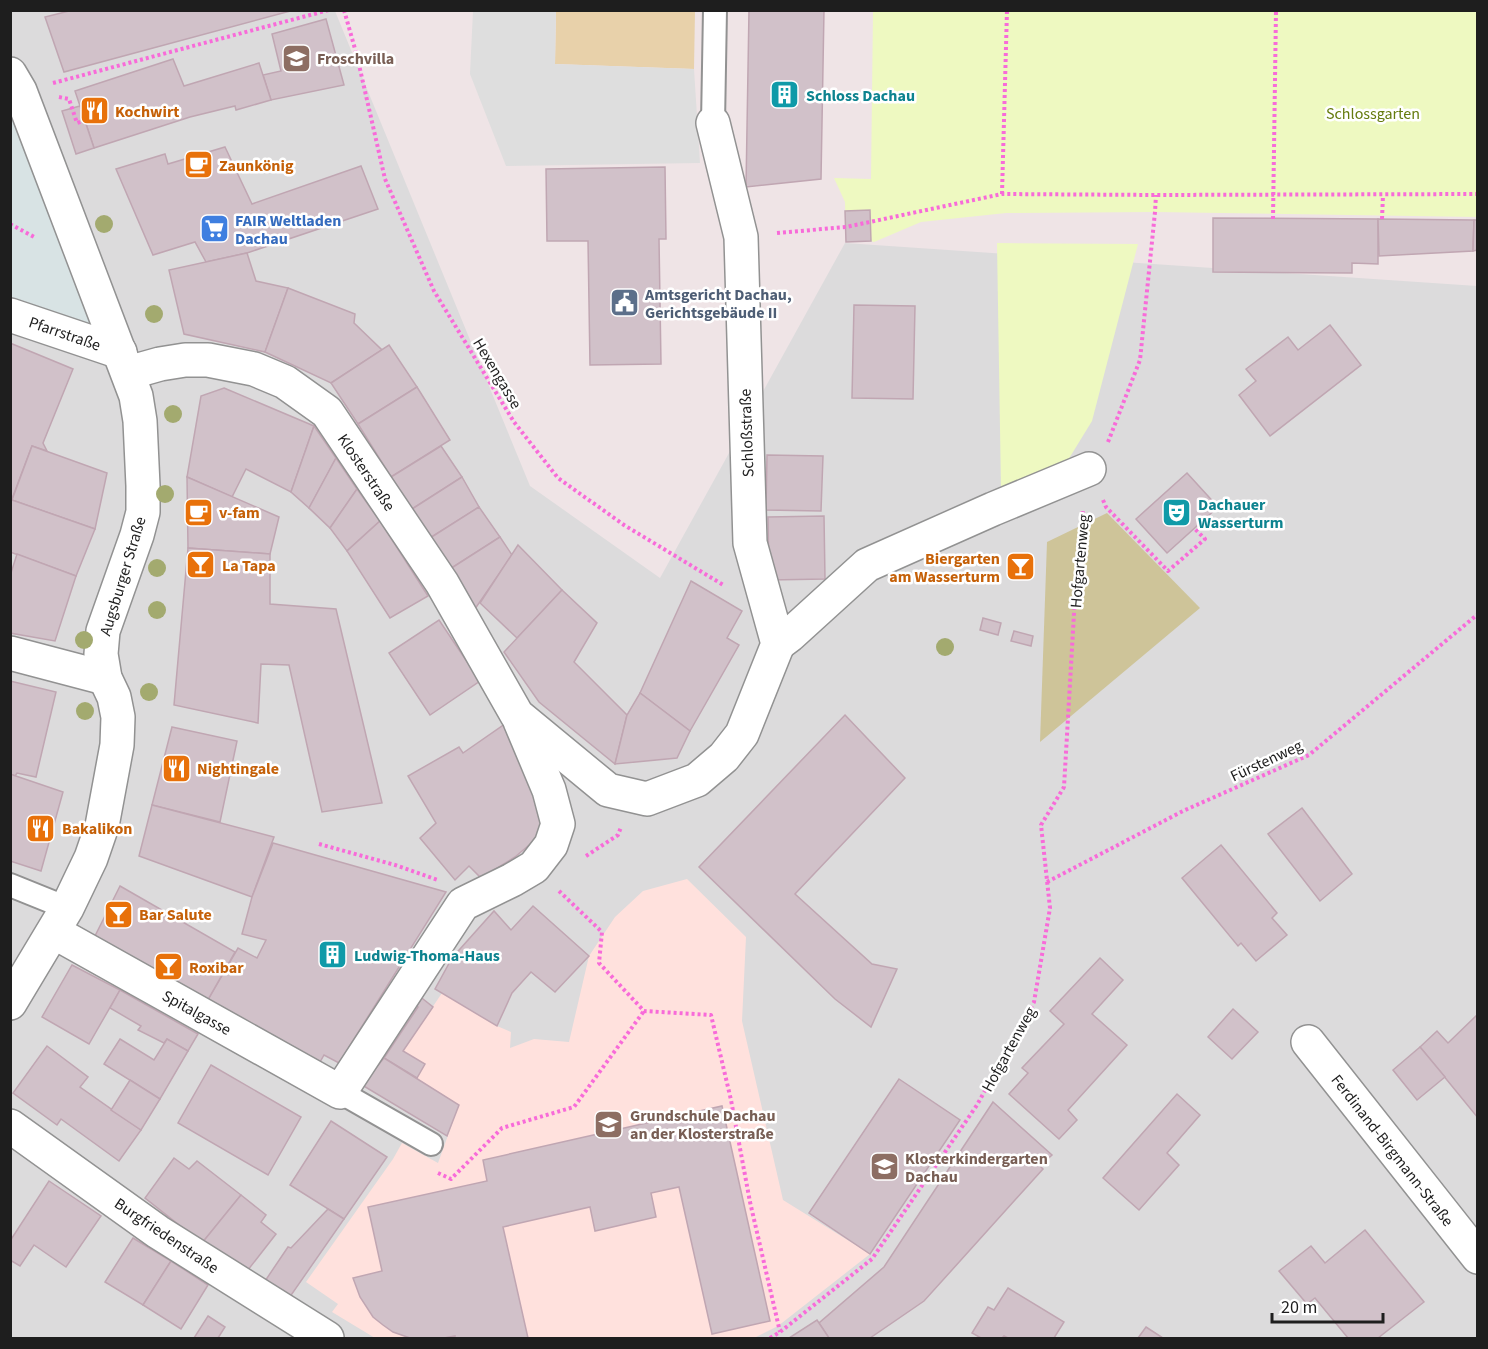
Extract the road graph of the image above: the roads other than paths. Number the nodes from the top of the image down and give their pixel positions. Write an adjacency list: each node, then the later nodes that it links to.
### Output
1 (714, 10): 3 (lane)
2 (15, 83): 5 (street, Augsburger Straße)
3 (713, 123): 7 (street, Schloßstraße)
4 (10, 315): 5 (street, Pfarrstraße)
5 (124, 363): 9 (street, Augsburger Straße); 10 (street, Klosterstraße)
6 (1089, 470): 7 (street)
7 (778, 644): 10 (street, Klosterstraße)
8 (10, 653): 9 (street)
9 (105, 678): 12 (street, Augsburger Straße)
10 (517, 715): 15 (street, Klosterstraße)
11 (10, 885): 12 (lane)
12 (60, 920): 13 (street, Augsburger Straße); 15 (street, Spitalgasse)
13 (10, 1003)
14 (1308, 1042): 18 (street, Ferdinand-Birgmann-Straße)
15 (340, 1092): 17 (lane, Spitalgasse)
16 (10, 1126): 19 (street, Burgfriedenstraße)
17 (431, 1144)
18 (1478, 1257)
19 (327, 1338)

